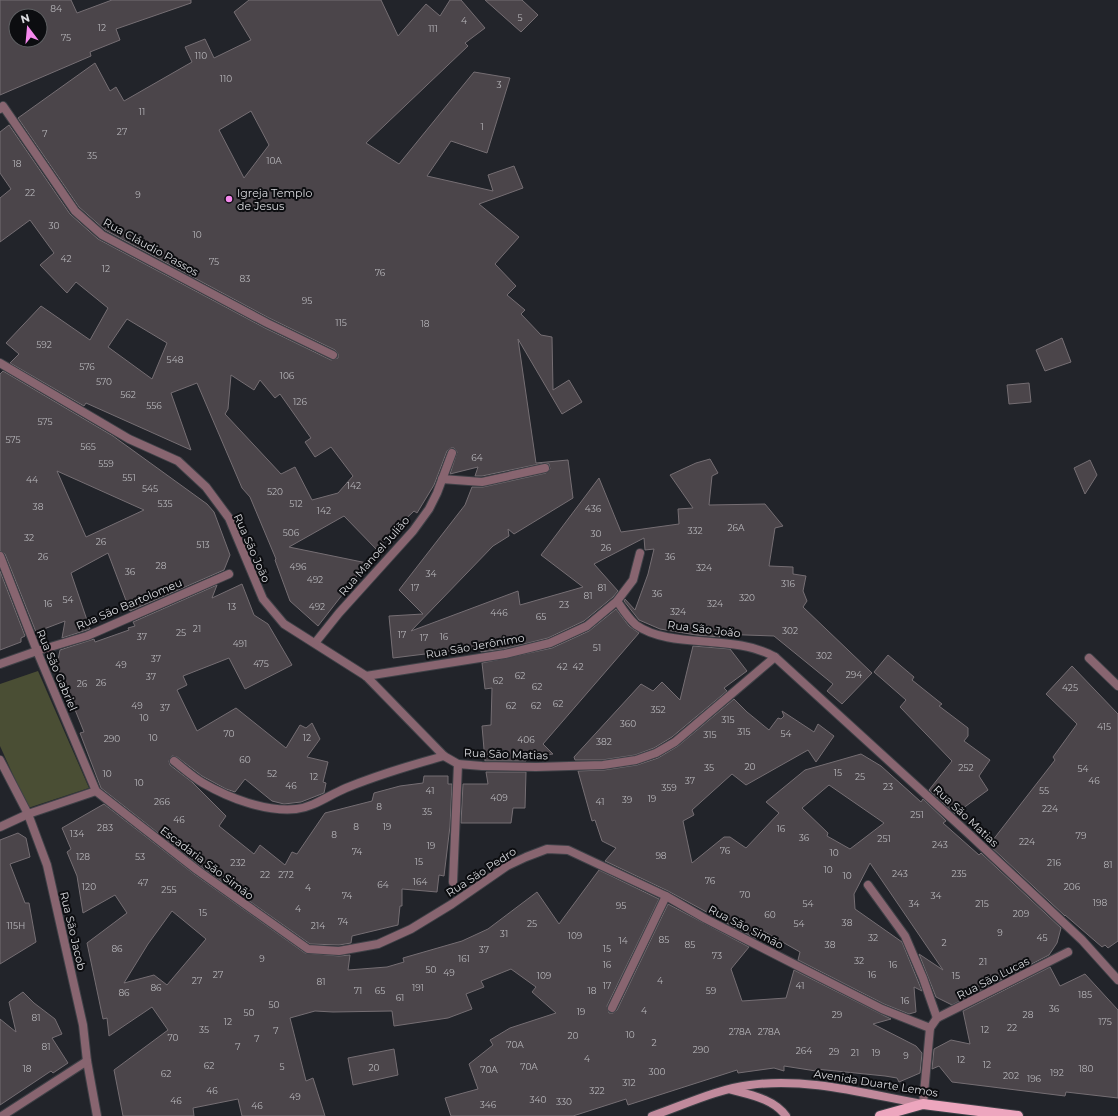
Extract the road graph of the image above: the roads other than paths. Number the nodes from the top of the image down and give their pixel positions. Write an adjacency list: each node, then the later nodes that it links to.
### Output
1 (2, 108): 2 (street, Rua Cláudio Passos)
2 (333, 355)
3 (0, 363): 11 (street, Rua São João)
4 (452, 453): 6 (street, Rua Manoel Julião)
5 (545, 468): 6 (street)
6 (442, 479): 11 (street, Rua Manoel Julião)
7 (640, 553): 10 (street, Rua São Jerônimo)
8 (0, 556): 12 (street, Rua São Gabriel)
9 (228, 574): 12 (street, Rua São Bartolomeu)
10 (617, 601): 13 (street, Rua São João); 17 (street, Rua São Jerônimo)
11 (315, 643): 17 (street, Rua São João)
12 (37, 650): 15 (street, Rua São Bartolomeu); 23 (street, Rua São Gabriel)
13 (775, 657): 16 (street, Rua São João); 22 (street, Rua São Matias)
14 (1090, 658): 18 (street)
15 (0, 664)
16 (793, 674): 31 (street, Rua São Matias)
17 (366, 676): 19 (street, Rua São João)
18 (1118, 686)
19 (444, 756): 21 (street); 22 (street, Rua São Matias)
20 (0, 760): 24 (street, Rua São Jacob)
21 (174, 761)
22 (458, 764): 26 (street)
23 (96, 791): 24 (street); 29 (street, Escadaria São Simão)
24 (28, 814): 25 (street); 35 (street, Rua São Jacob)
25 (0, 826)
26 (454, 882)
27 (868, 885): 33 (street)
28 (666, 896): 29 (street, Rua São Pedro); 32 (street); 34 (street, Rua São Simão)
29 (308, 949)
30 (1068, 952): 33 (street, Rua São Lucas)
31 (1118, 980)
32 (612, 1008)
33 (937, 1018): 34 (street, Rua São Lucas)
34 (930, 1028): 37 (street)
35 (87, 1061): 38 (street); 39 (street, Rua São Jacob)
36 (730, 1089): 37 (street, Avenida Duarte Lemos); 40 (street, Avenida Duarte Lemos); 41 (street)
37 (923, 1104): 42 (main road); 43 (main road, Avenida Duarte Lemos)
38 (2, 1116)
39 (98, 1116)
40 (652, 1116)
41 (786, 1116)
42 (880, 1116)
43 (1018, 1116)

